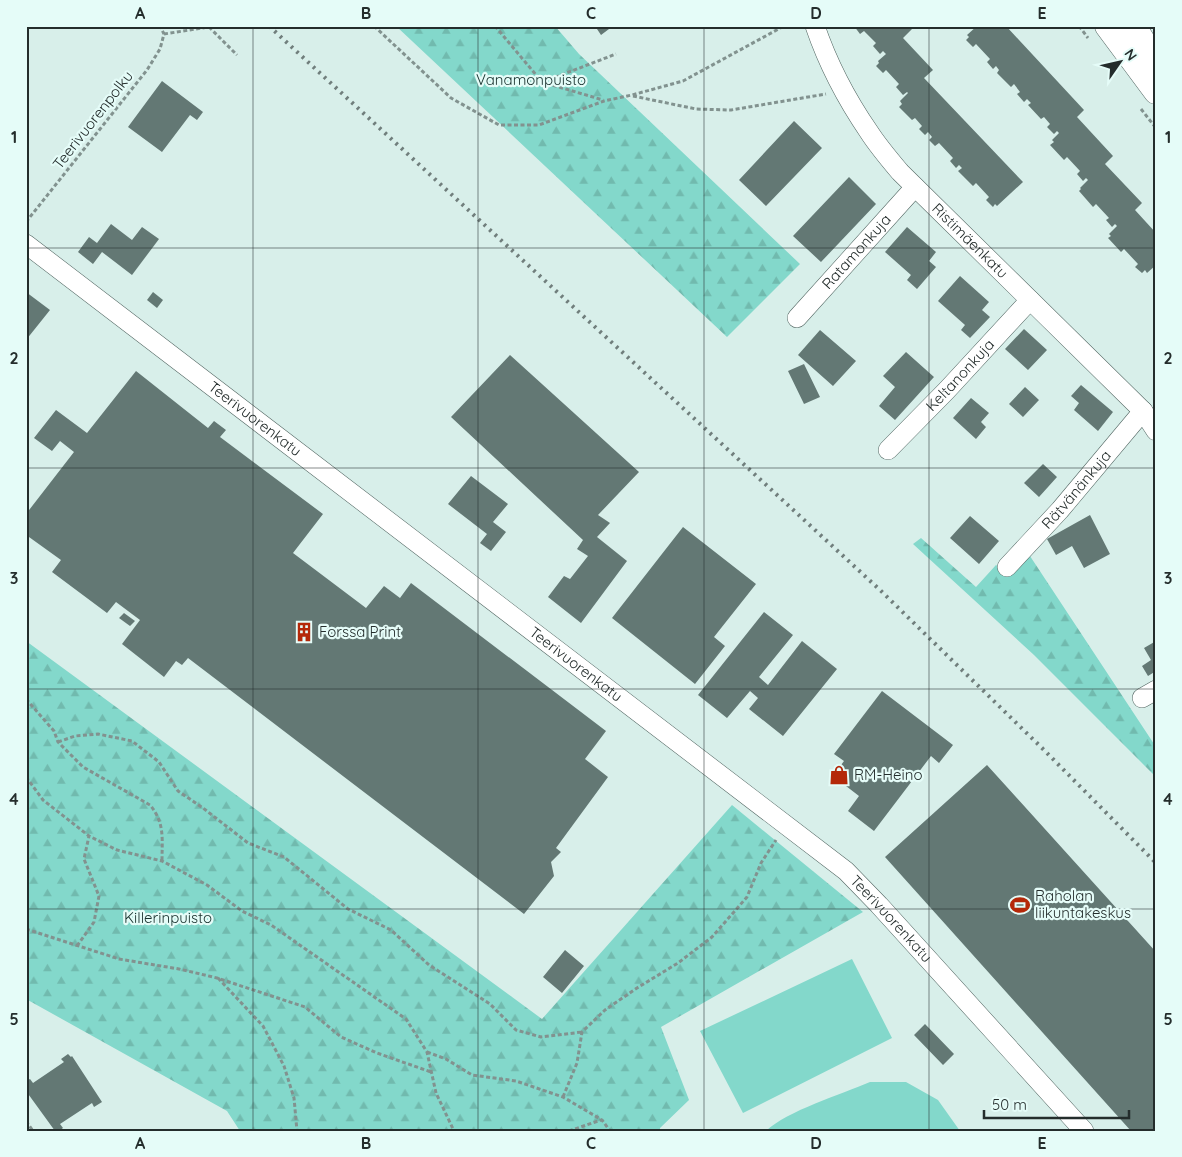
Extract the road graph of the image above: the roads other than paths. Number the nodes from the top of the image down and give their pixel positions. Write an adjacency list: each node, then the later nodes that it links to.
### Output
1 (815, 26): 6 (street, Ristimäenkatu)
2 (1107, 26): 5 (main road)
3 (1134, 26): 4 (main road)
4 (1156, 62)
5 (1156, 92)
6 (916, 187): 8 (street, Ristimäenkatu); 9 (street, Ratamonkuja)
7 (26, 244): 14 (street, Teerivuorenkatu)
8 (1030, 300): 10 (street, Ristimäenkatu); 12 (street, Keltanonkuja)
9 (797, 318)
10 (1143, 411): 11 (street, Ristimäenkatu); 13 (street, Rätvänänkuja)
11 (1156, 431)
12 (888, 450)
13 (1007, 567)
14 (1084, 1131)

